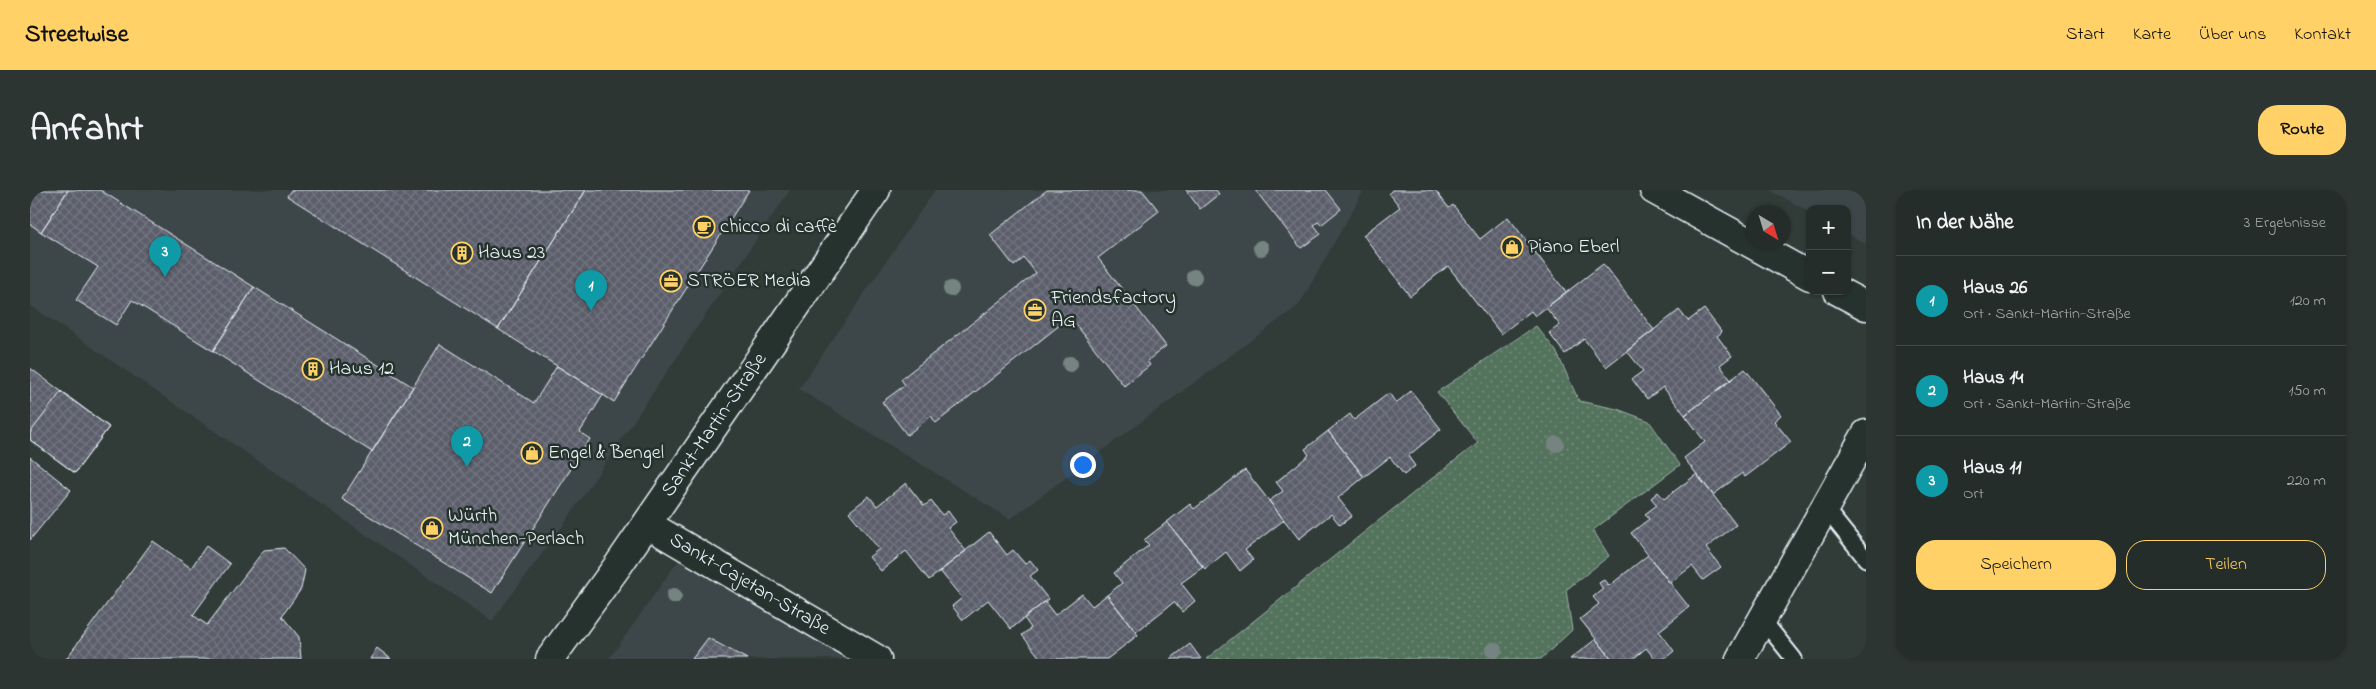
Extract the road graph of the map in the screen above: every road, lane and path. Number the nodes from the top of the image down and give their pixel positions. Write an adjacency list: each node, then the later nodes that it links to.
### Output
1 (876, 190): 8 (street, Sankt-Martin-Straße)
2 (1654, 190): 3 (street)
3 (1806, 274)
4 (1845, 295): 5 (street)
5 (1866, 306)
6 (1866, 434): 7 (street)
7 (1825, 508): 9 (lane); 10 (street)
8 (647, 524): 11 (street, Sankt-Martin-Straße); 12 (street, Sankt-Cajetan-Straße)
9 (1866, 558)
10 (1762, 619): 13 (street); 14 (lane)
11 (550, 659)
12 (877, 659)
13 (1740, 659)
14 (1794, 659)

